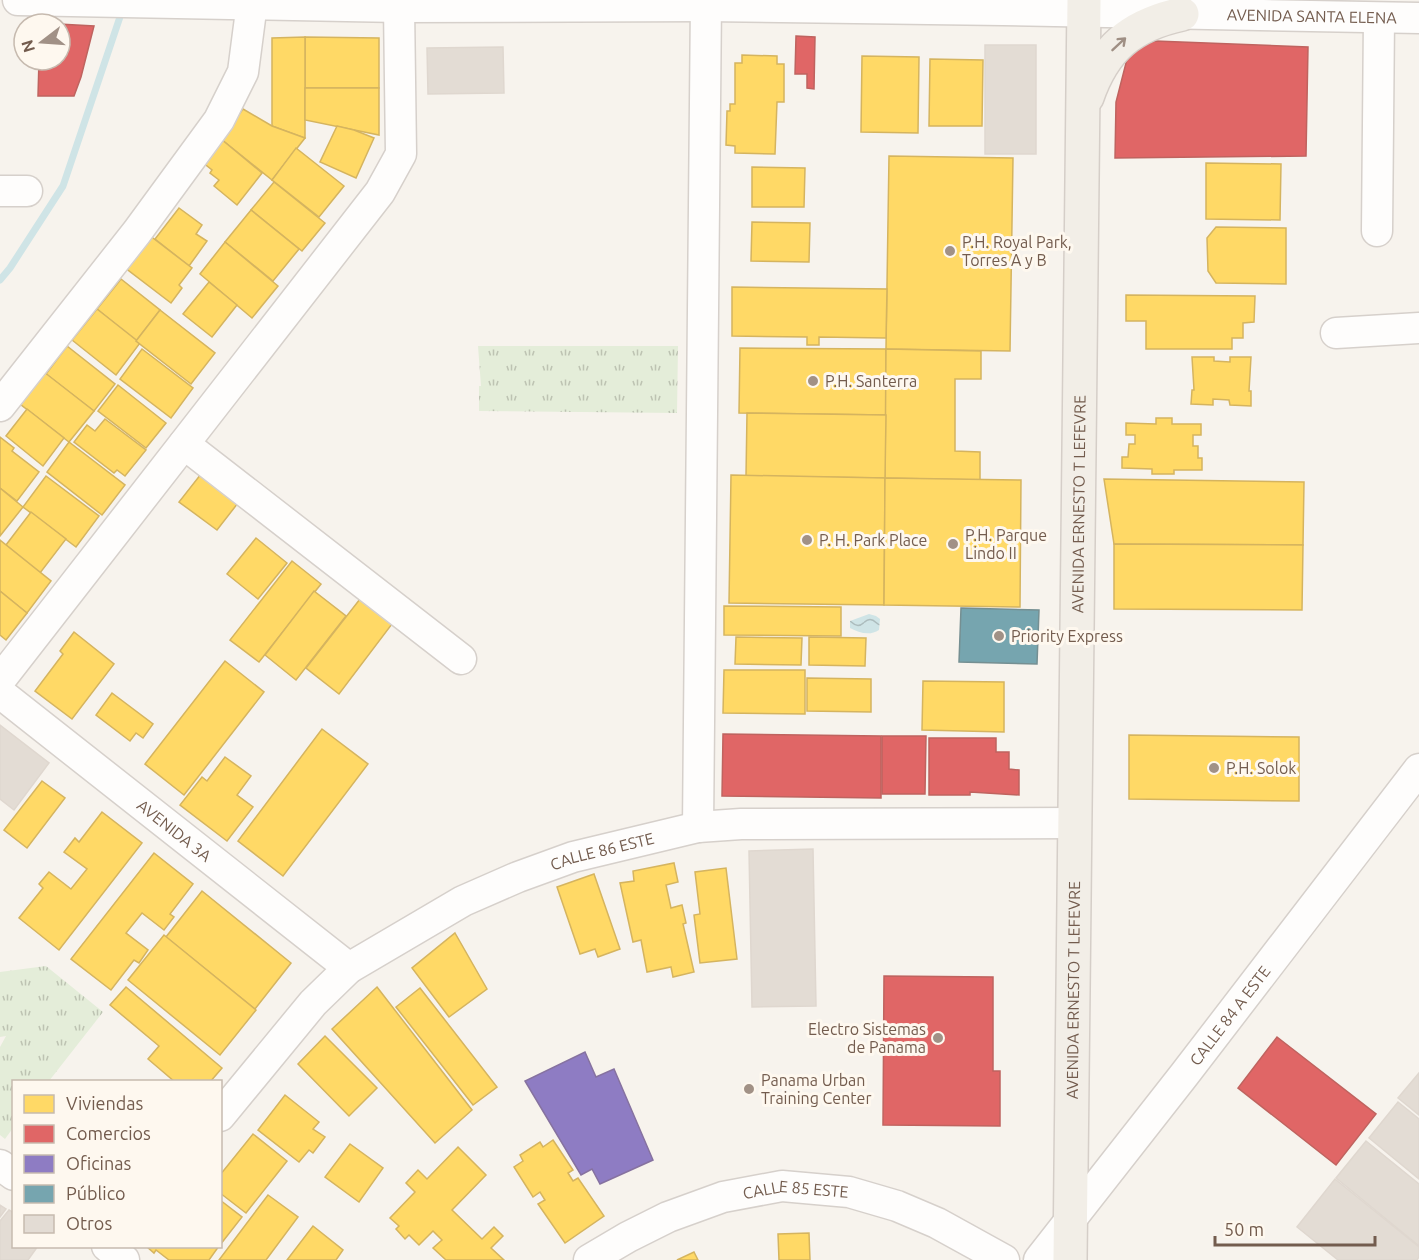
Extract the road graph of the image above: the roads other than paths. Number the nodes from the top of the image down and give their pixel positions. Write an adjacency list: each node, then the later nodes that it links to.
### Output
1 (18, 0): 2 (street, AVENIDA SANTA ELENA)
2 (252, 3): 3 (street, AVENIDA SANTA ELENA); 14 (street)
3 (361, 3): 6 (street, AVENIDA SANTA ELENA)
4 (706, 3): 5 (street, AVENIDA SANTA ELENA); 6 (street, AVENIDA SANTA ELENA); 21 (street)
5 (1084, 6): 7 (street, AVENIDA SANTA ELENA); 10 (main road, AVENIDA ERNESTO T LEFEVRE)
6 (399, 7): 15 (street)
7 (1182, 14): 8 (street, AVENIDA SANTA ELENA); 10 (main road, one-way to 7)
8 (1379, 18): 9 (street, AVENIDA SANTA ELENA); 11 (street)
9 (1419, 18)
10 (1082, 113): 20 (main road, AVENIDA ERNESTO T LEFEVRE)
11 (1377, 231)
12 (1419, 328): 13 (street)
13 (1336, 333)
14 (0, 406)
15 (184, 444): 16 (street); 17 (street)
16 (461, 659)
17 (0, 680)
18 (0, 693): 22 (street, AVENIDA 3A)
19 (1419, 769): 24 (street, CALLE 84 A ESTE)
20 (1074, 823): 21 (street, CALLE 86 ESTE); 24 (main road, AVENIDA ERNESTO T LEFEVRE)
21 (698, 827): 22 (street, CALLE 86 ESTE)
22 (349, 969): 23 (street, CALLE 86 ESTE)
23 (222, 1114)
24 (1071, 1220): 27 (street, CALLE 84 A ESTE); 28 (main road, AVENIDA ERNESTO T LEFEVRE)
25 (589, 1260): 26 (street, CALLE 85 ESTE)
26 (1004, 1260)
27 (1039, 1260)
28 (1070, 1260)

